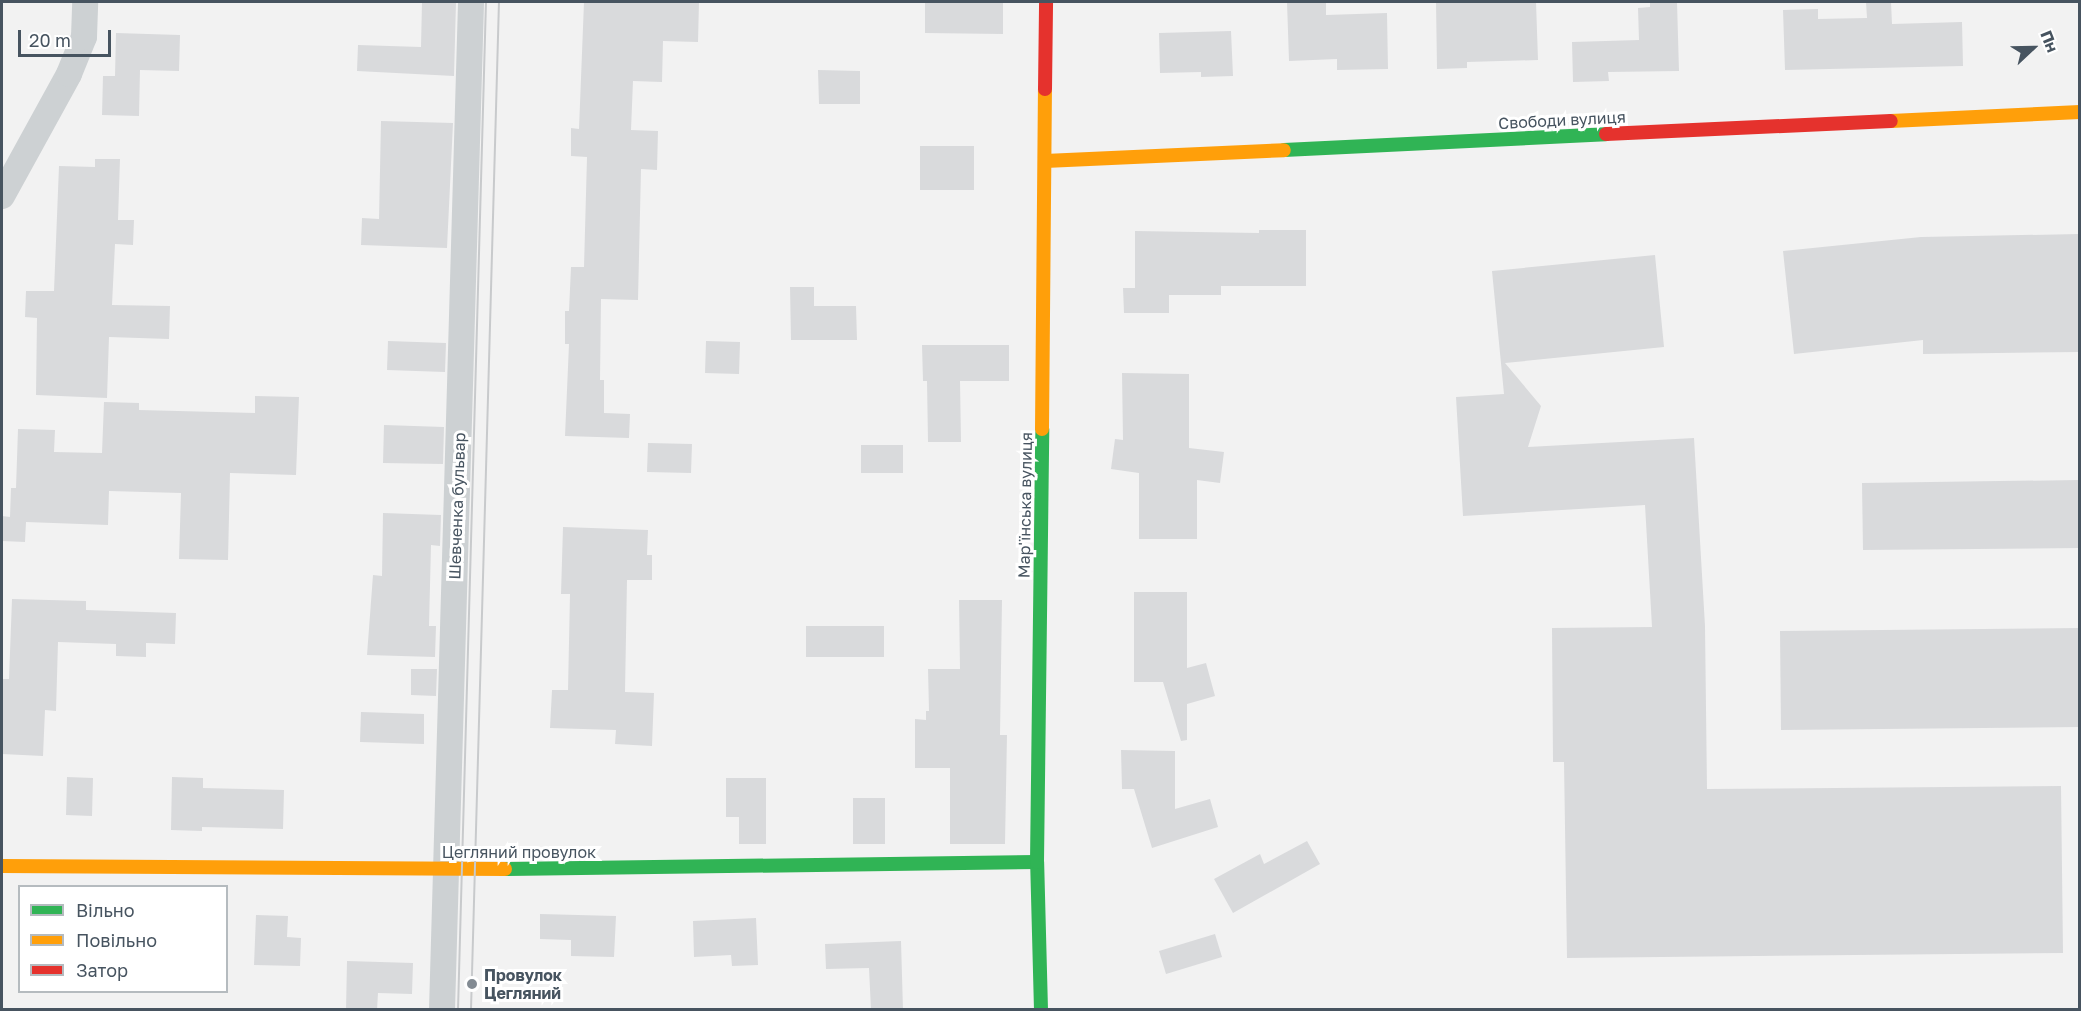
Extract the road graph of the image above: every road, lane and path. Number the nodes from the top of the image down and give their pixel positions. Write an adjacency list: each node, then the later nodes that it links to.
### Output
1 (85, 2): 6 (street)
2 (471, 2): 9 (street, Шевченка бульвар)
3 (1046, 2): 5 (street, Мар'їнська вулиця)
4 (2079, 112): 5 (street, Свободи вулиця)
5 (1045, 161): 7 (street, Мар'їнська вулиця)
6 (2, 196)
7 (1037, 862): 9 (street, Цегляний провулок); 11 (street, Мар'їнська вулиця)
8 (2, 866): 9 (street, Цегляний провулок)
9 (447, 869): 10 (street, Шевченка бульвар)
10 (442, 1010)
11 (1041, 1010)

